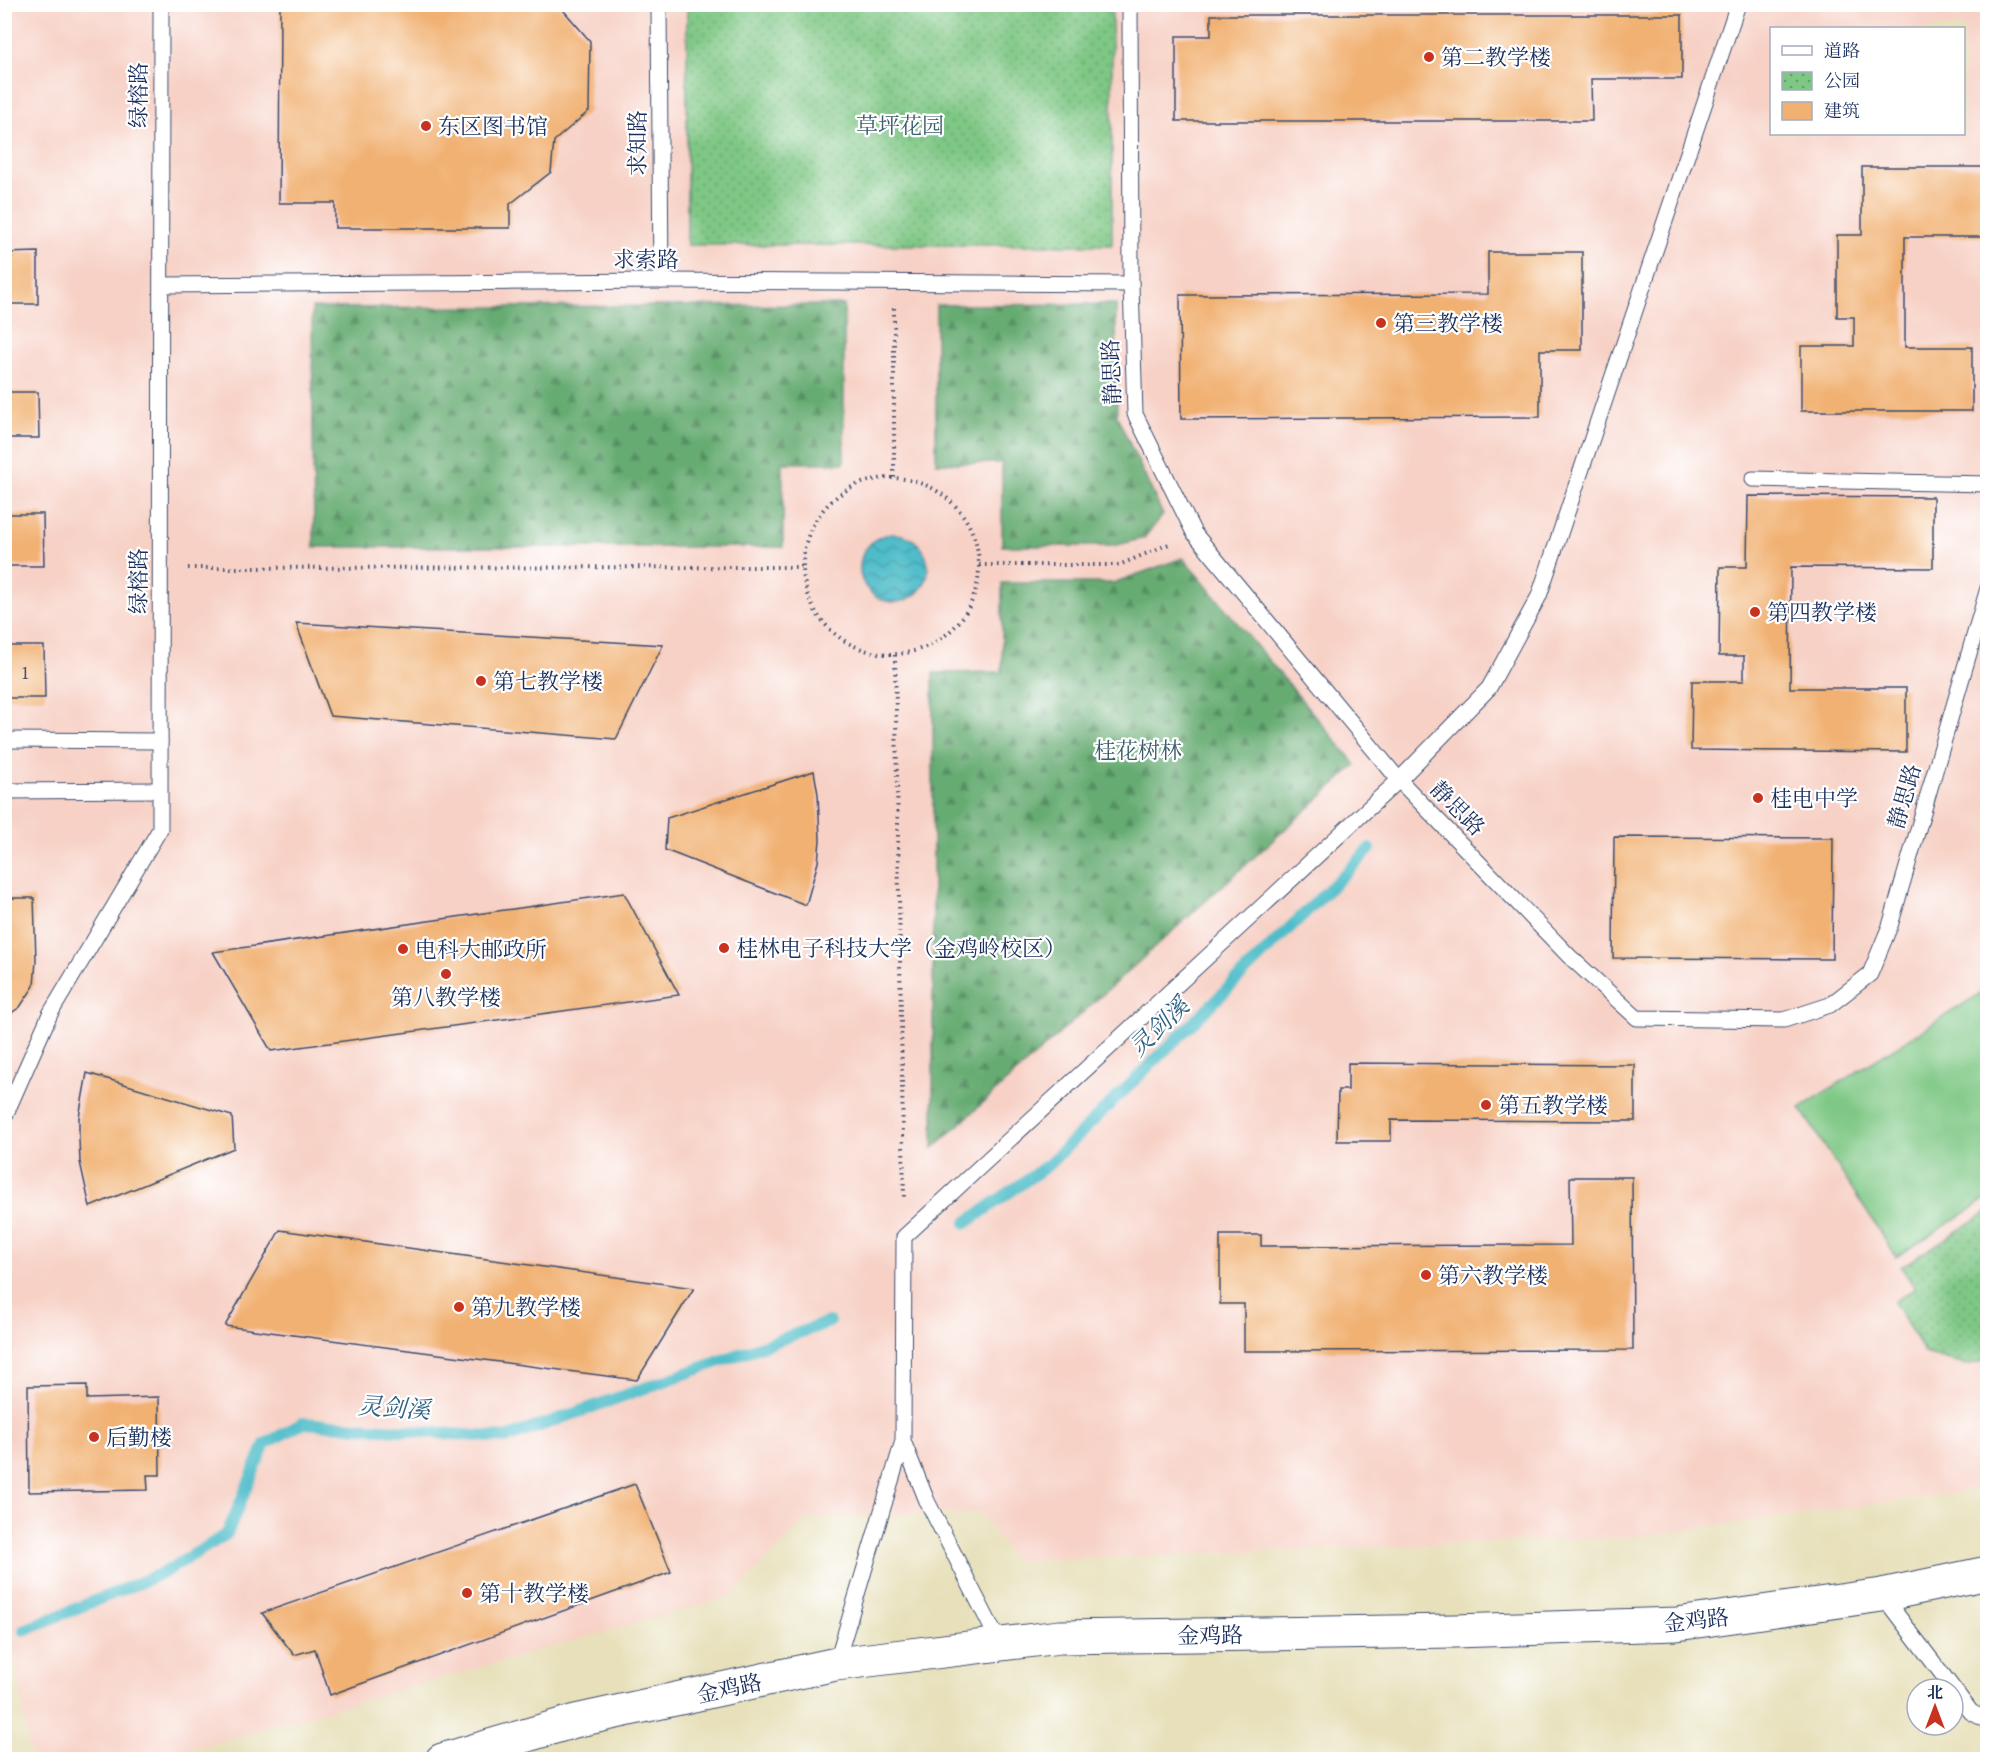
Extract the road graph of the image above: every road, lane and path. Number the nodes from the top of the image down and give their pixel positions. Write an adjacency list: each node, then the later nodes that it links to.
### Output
1 (161, 4): 8 (lane, 绿榕路)
2 (659, 4): 5 (lane, 求知路)
3 (1130, 4): 7 (lane, 静思路)
4 (1738, 4): 20 (lane)
5 (661, 281): 6 (lane, 求索路); 8 (lane, 求索路)
6 (894, 283): 7 (lane, 求索路); 9 (path)
7 (1131, 284): 12 (lane, 静思路)
8 (161, 285): 15 (lane, 绿榕路)
9 (894, 478): 13 (path); 14 (path)
10 (1753, 478): 11 (lane)
11 (1988, 483)
12 (1194, 533): 13 (path); 20 (lane, 静思路)
13 (979, 565): 17 (path)
14 (802, 567): 15 (path); 17 (path)
15 (160, 568): 19 (lane, 绿榕路)
16 (1988, 588): 20 (lane, 静思路)
17 (895, 655): 24 (path)
18 (4, 740): 19 (lane)
19 (160, 741): 21 (lane, 绿榕路)
20 (1399, 780): 24 (lane)
21 (159, 790): 22 (lane); 23 (lane, 绿榕路)
22 (4, 791)
23 (4, 1118)
24 (904, 1237): 25 (lane)
25 (903, 1441): 28 (lane); 29 (lane)
26 (1988, 1573): 27 (main road, 金鸡路)
27 (1882, 1595): 28 (main road, 金鸡路); 30 (lane)
28 (1000, 1644): 29 (main road, 金鸡路)
29 (836, 1664): 31 (main road, 金鸡路)
30 (1988, 1721)
31 (442, 1760)

